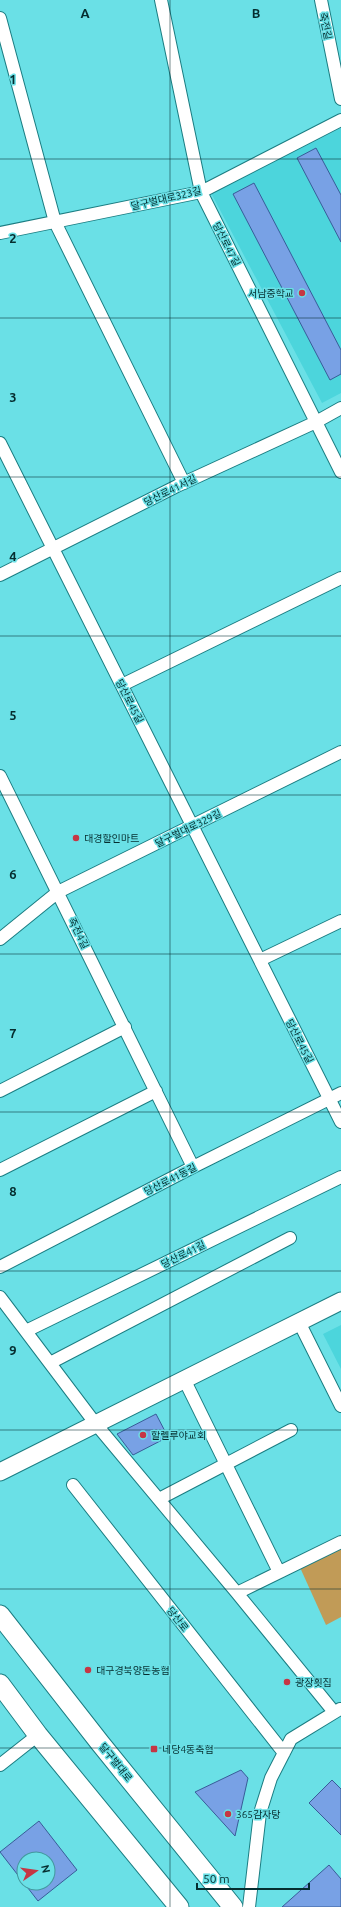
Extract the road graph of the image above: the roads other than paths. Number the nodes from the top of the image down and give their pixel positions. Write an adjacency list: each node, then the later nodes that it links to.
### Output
1 (161, 0): 6 (street, 당산로47길)
2 (321, 0): 4 (street, 죽전길)
3 (0, 18): 7 (street)
4 (341, 99)
5 (341, 120): 6 (street, 달구벌대로323길)
6 (201, 192): 7 (street, 달구벌대로323길); 10 (street, 당산로47길)
7 (55, 222): 8 (street, 달구벌대로323길); 13 (street)
8 (0, 233)
9 (341, 408): 10 (street, 당산로41서길)
10 (316, 422): 12 (street, 당산로47길); 13 (street, 당산로41서길)
11 (0, 443): 14 (street, 당산로45길)
12 (341, 472)
13 (184, 483): 14 (street, 당산로41서길)
14 (53, 549): 15 (street, 당산로41서길); 17 (street, 당산로45길)
15 (0, 575)
16 (341, 578): 17 (street)
17 (122, 685): 20 (street, 당산로45길)
18 (341, 752): 20 (street, 달구벌대로329길)
19 (0, 776): 21 (street, 죽전4길)
20 (192, 826): 21 (street, 달구벌대로329길); 24 (street, 당산로45길)
21 (58, 892): 23 (street, 달구벌대로329길); 25 (street, 죽전4길)
22 (341, 921): 24 (street)
23 (0, 939)
24 (260, 960): 29 (street, 당산로45길)
25 (125, 1027): 26 (street); 27 (street, 죽전4길)
26 (0, 1091)
27 (156, 1091): 31 (street, 죽전4길); 32 (street)
28 (341, 1093): 29 (street, 당산로41동길)
29 (329, 1099): 30 (street, 당산로45길); 31 (street, 당산로41동길)
30 (341, 1122)
31 (193, 1167): 35 (street, 당산로41동길)
32 (0, 1170)
33 (341, 1177): 39 (street, 당산로41길)
34 (290, 1238): 40 (street)
35 (0, 1267)
36 (0, 1297): 39 (street)
37 (341, 1301): 38 (main road)
38 (299, 1322): 41 (main road); 42 (street)
39 (26, 1331): 40 (street)
40 (50, 1363): 43 (street)
41 (184, 1379): 43 (main road); 45 (street)
42 (341, 1406)
43 (95, 1423): 46 (main road); 48 (street)
44 (291, 1430): 45 (street)
45 (226, 1465): 48 (street); 50 (street)
46 (0, 1472)
47 (72, 1485): 56 (street, 당산로)
48 (159, 1499): 51 (street)
49 (341, 1542): 50 (street)
50 (279, 1572): 51 (street)
51 (238, 1593): 54 (street)
52 (0, 1616): 59 (main road, 달구벌대로)
53 (0, 1684): 55 (main road)
54 (338, 1710): 56 (street)
55 (38, 1735): 57 (street); 58 (main road)
56 (284, 1753): 60 (street)
57 (0, 1765)
58 (179, 1907)
59 (233, 1907)
60 (249, 1907)

